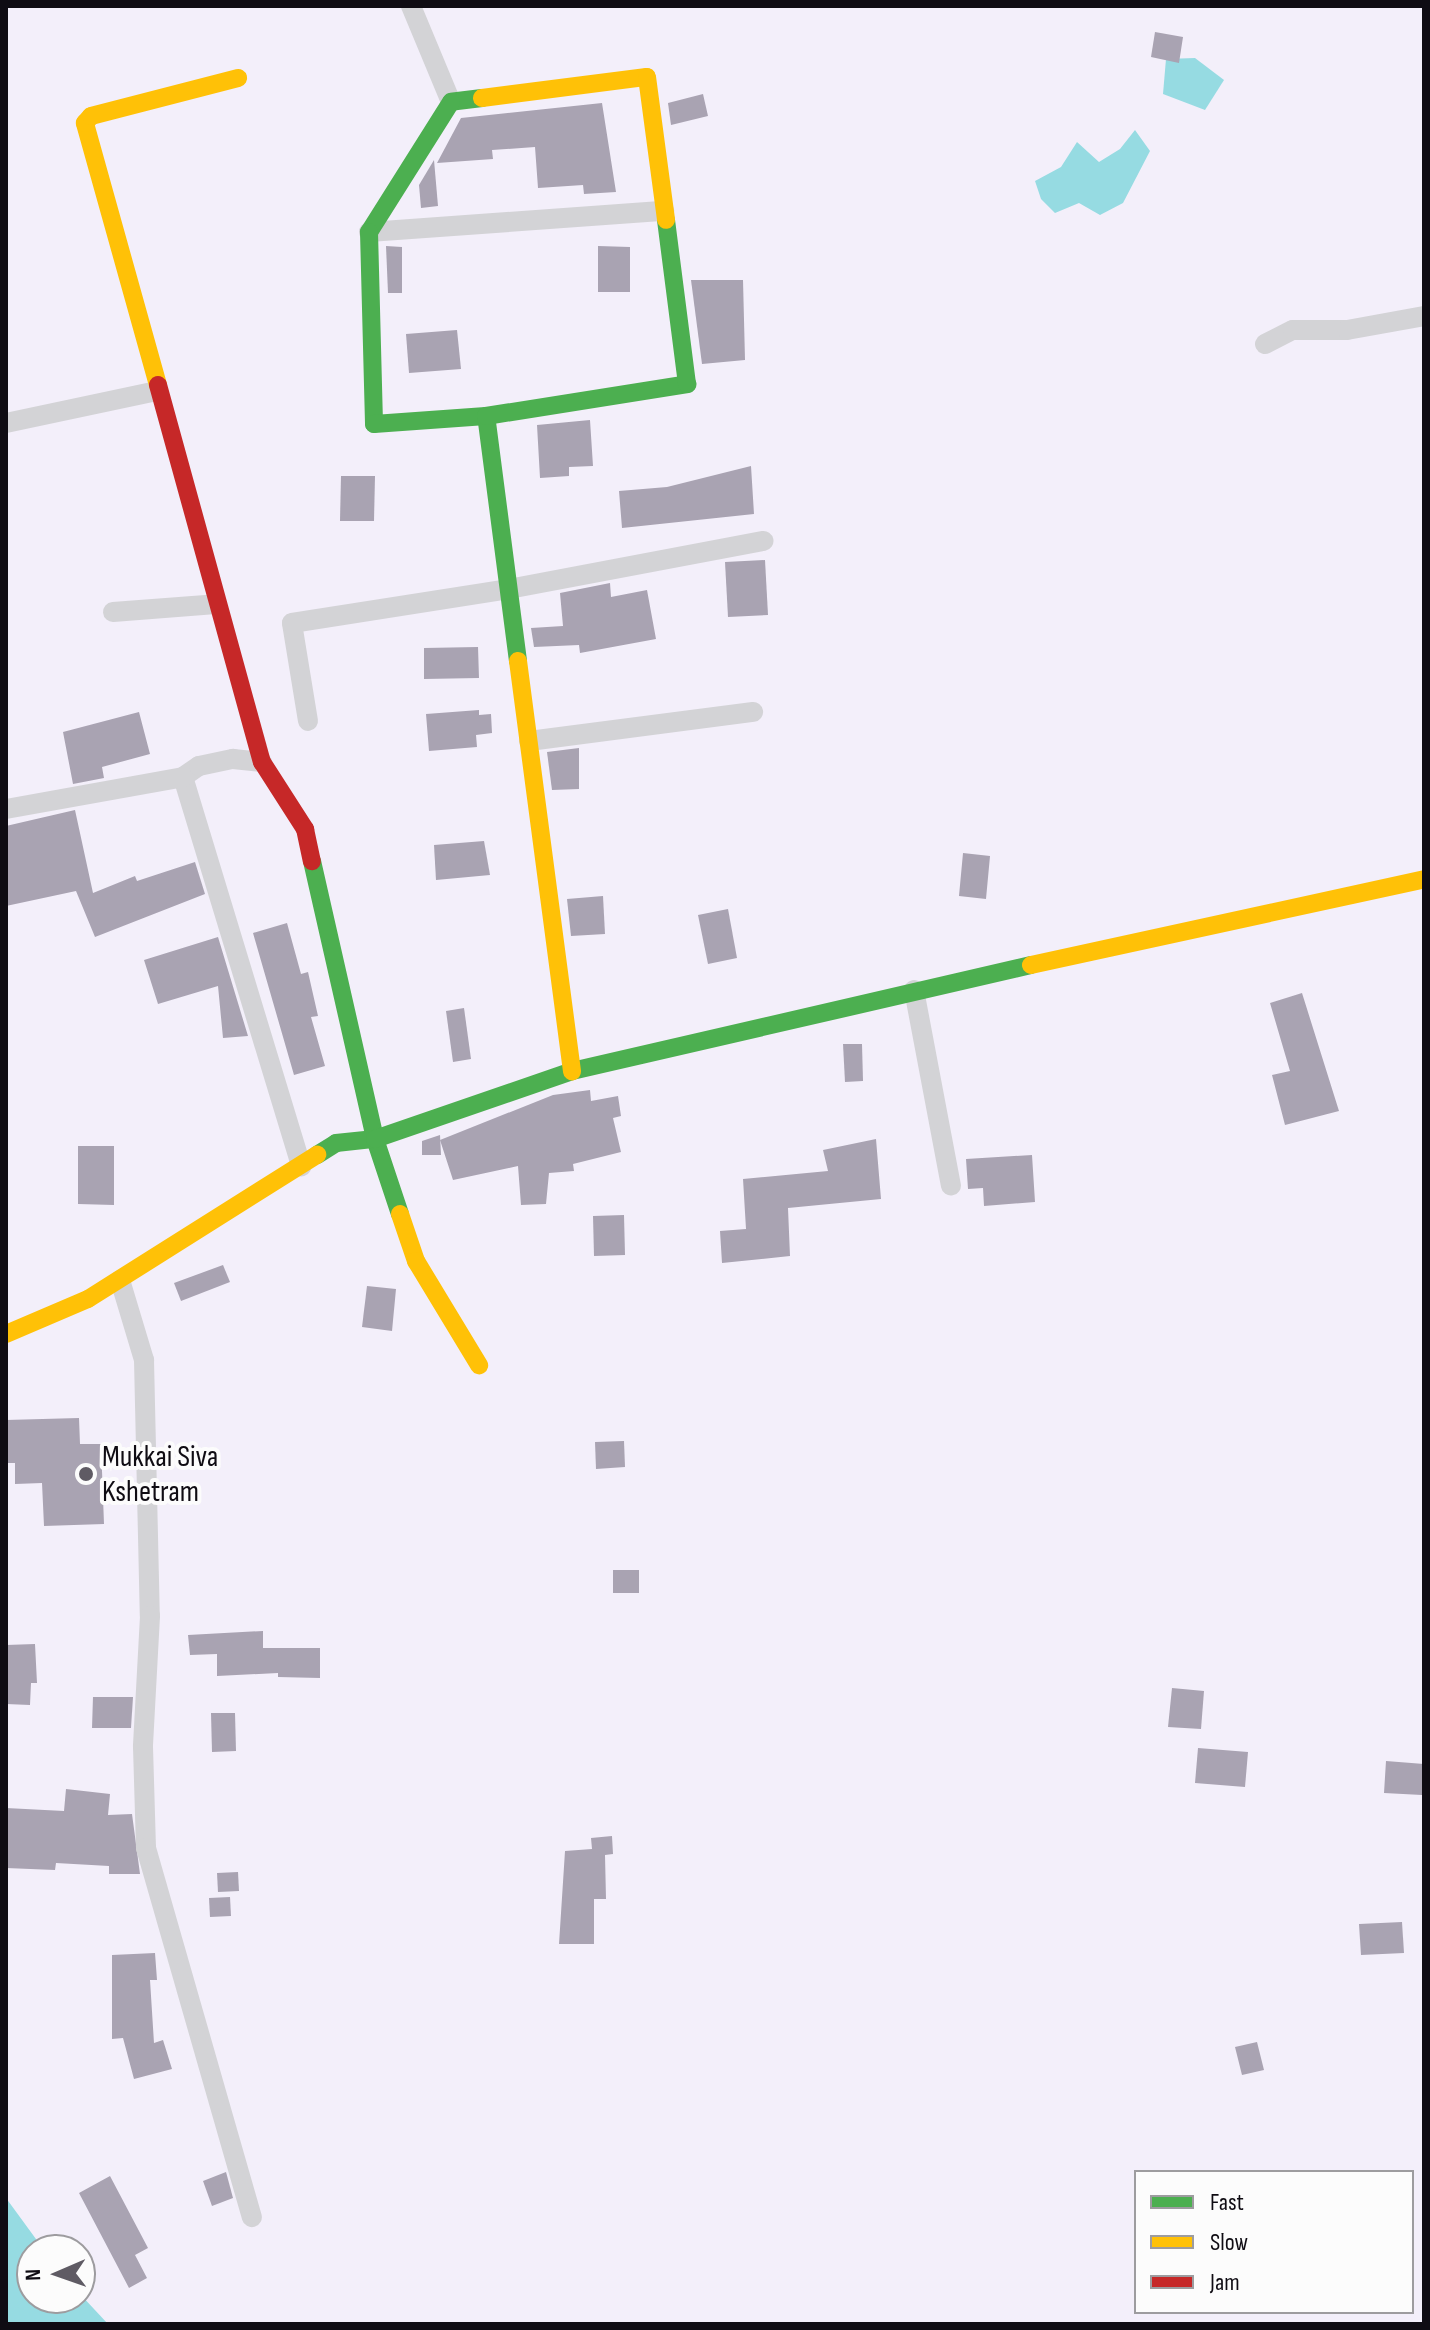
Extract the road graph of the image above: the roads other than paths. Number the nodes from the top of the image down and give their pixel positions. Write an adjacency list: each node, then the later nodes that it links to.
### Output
1 (411, 6): 3 (street)
2 (238, 78): 8 (street)
3 (451, 102): 4 (street); 5 (street)
4 (664, 211): 5 (street); 9 (street)
5 (369, 232): 9 (street)
6 (1424, 316): 7 (street)
7 (1265, 344)
8 (156, 391): 10 (street); 13 (street)
9 (486, 416): 12 (street)
10 (6, 423)
11 (764, 541): 12 (street)
12 (509, 589): 16 (street); 17 (street)
13 (216, 604): 14 (street); 18 (street)
14 (113, 612)
15 (753, 712): 17 (street)
16 (308, 721)
17 (529, 741): 23 (street)
18 (262, 762): 19 (street); 24 (street)
19 (183, 777): 20 (street); 25 (street)
20 (6, 809)
21 (1424, 879): 22 (street)
22 (914, 990): 23 (street); 26 (street)
23 (572, 1071): 24 (street)
24 (375, 1139): 25 (street); 29 (street)
25 (301, 1166): 27 (street)
26 (951, 1186)
27 (120, 1280): 28 (street); 30 (street)
28 (6, 1334)
29 (479, 1365)
30 (252, 2217)

